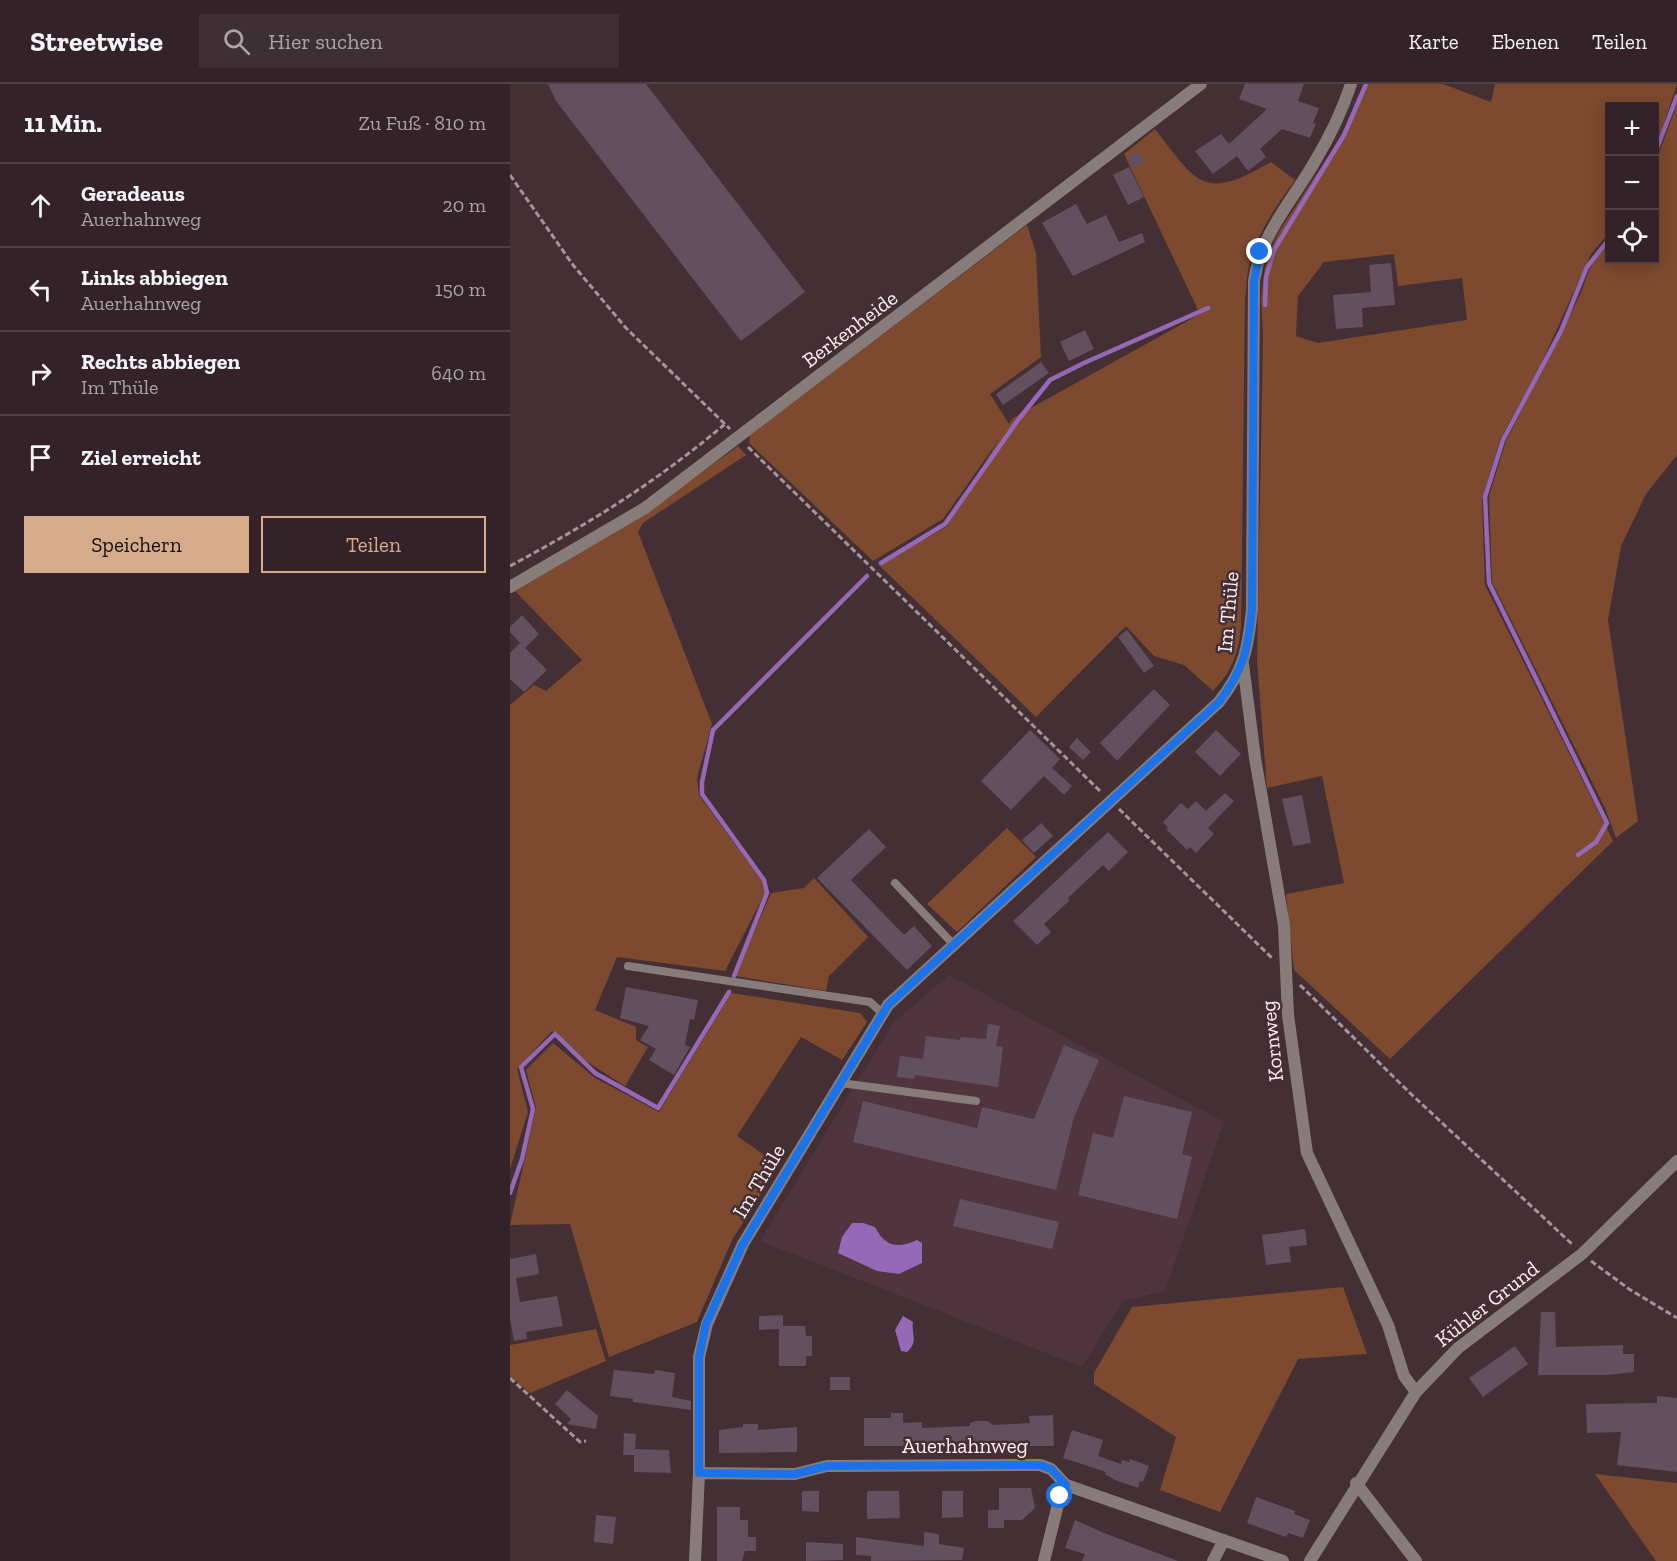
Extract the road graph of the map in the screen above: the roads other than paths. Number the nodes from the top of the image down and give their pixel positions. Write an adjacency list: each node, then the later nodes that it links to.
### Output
1 (1201, 84): 3 (street, Berkenheide)
2 (1352, 84): 4 (street, Im Thüle)
3 (510, 587)
4 (1243, 664): 6 (street, Im Thüle); 12 (street, Kornweg)
5 (894, 883): 6 (lane)
6 (954, 945): 8 (street, Im Thüle)
7 (628, 966): 8 (lane)
8 (882, 1013): 9 (street, Im Thüle)
9 (841, 1083): 10 (lane); 13 (street, Im Thüle)
10 (976, 1101)
11 (1677, 1161): 12 (street, Kühler Grund)
12 (1416, 1392): 14 (street, Kühler Grund)
13 (699, 1473): 15 (street, Auerhahnweg); 17 (street, Im Thüle)
14 (1356, 1483): 21 (street, Kühler Grund); 22 (street)
15 (1066, 1485): 16 (street, Auerhahnweg); 18 (street)
16 (1224, 1540): 19 (street); 20 (street, Auerhahnweg)
17 (695, 1561)
18 (1044, 1561)
19 (1213, 1561)
20 (1283, 1561)
21 (1310, 1561)
22 (1416, 1561)

